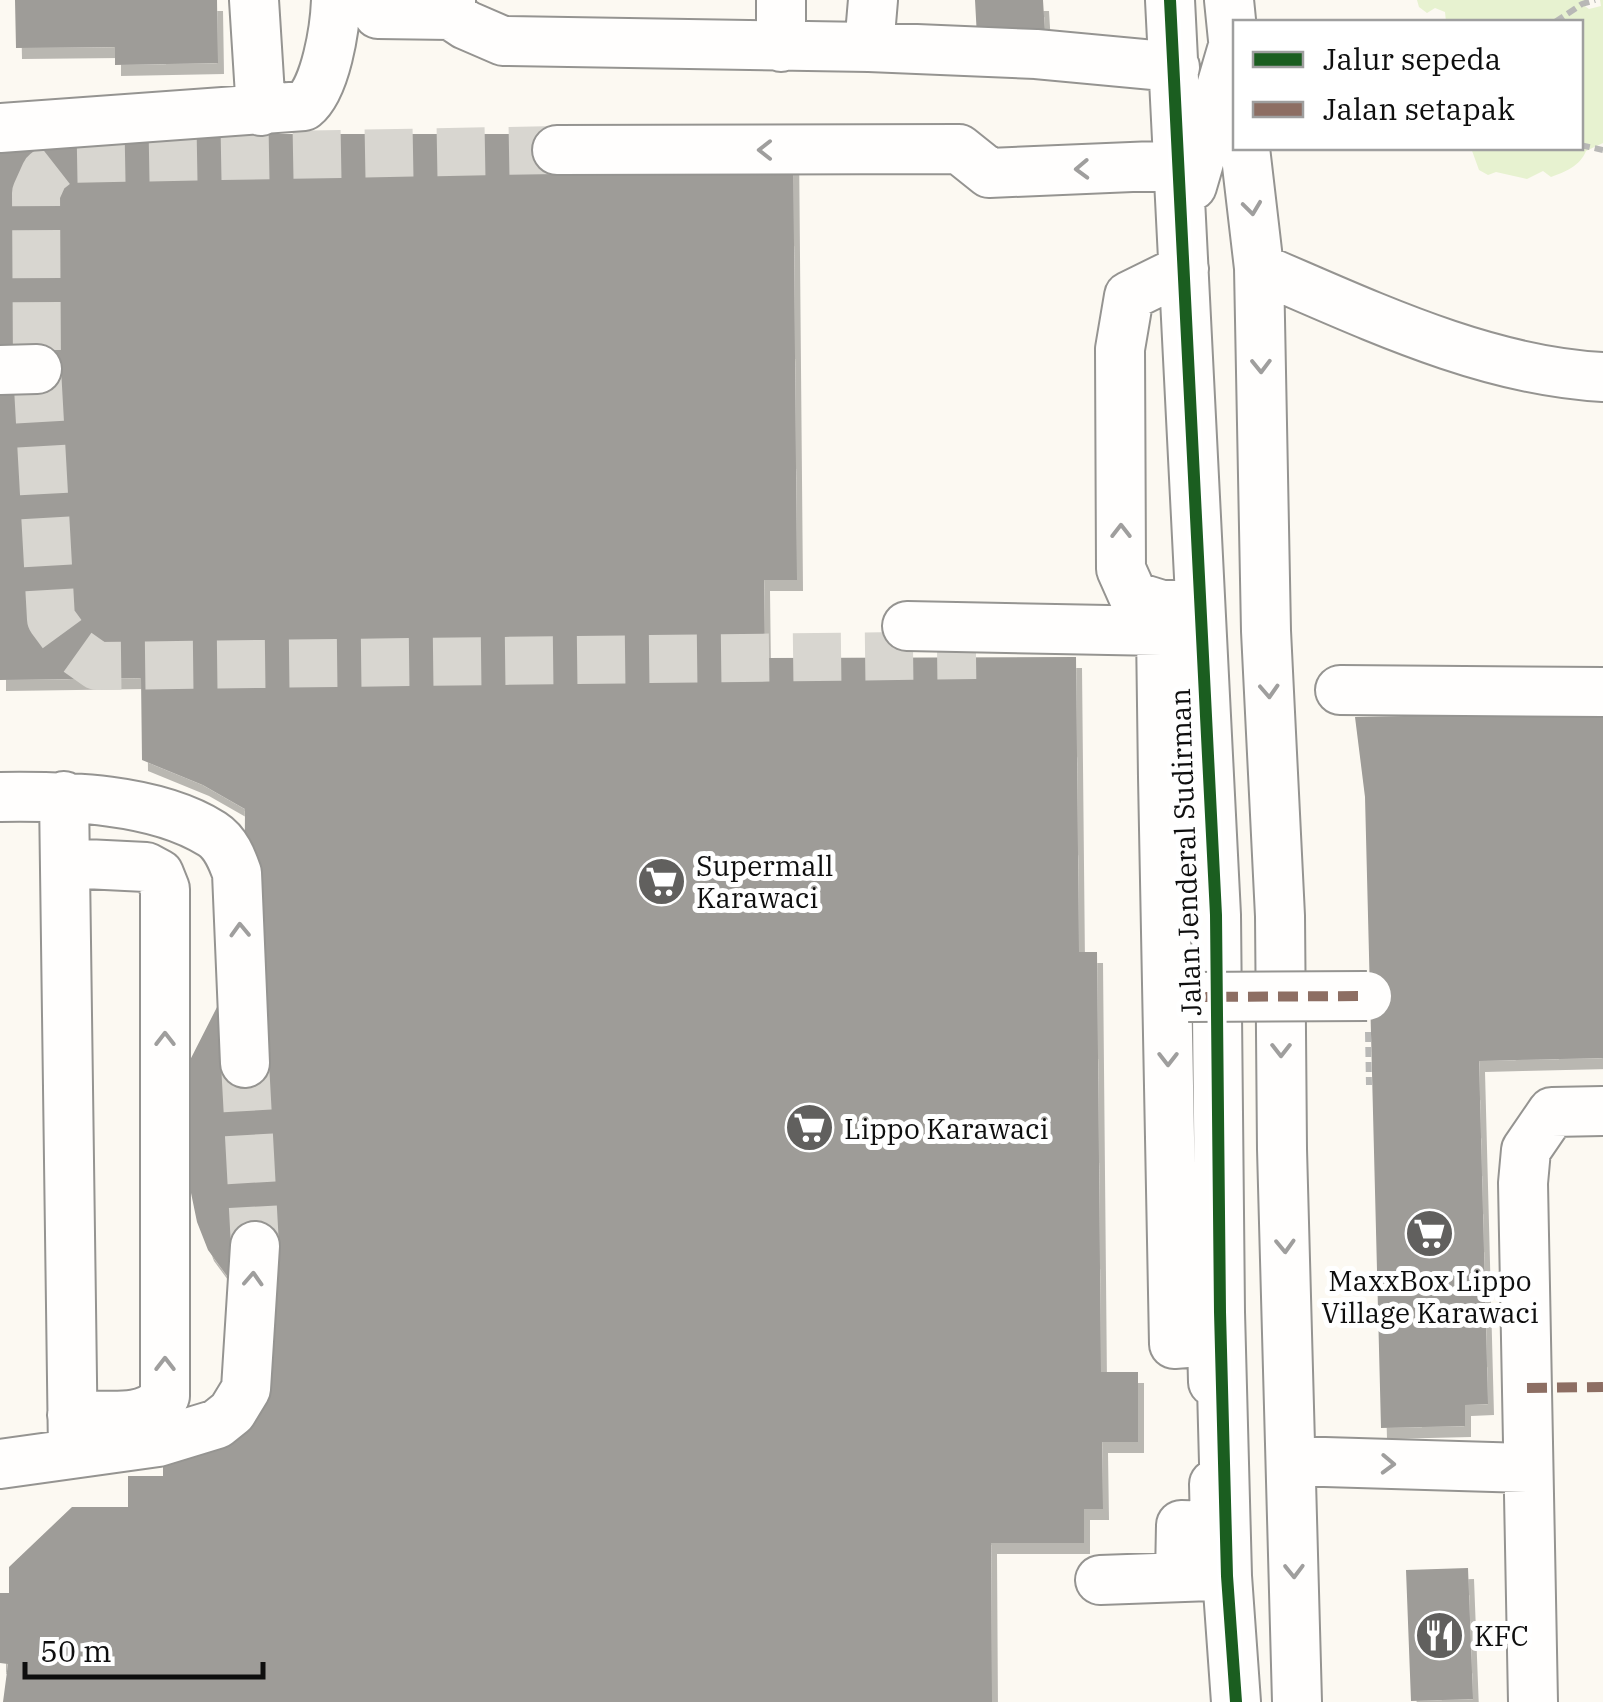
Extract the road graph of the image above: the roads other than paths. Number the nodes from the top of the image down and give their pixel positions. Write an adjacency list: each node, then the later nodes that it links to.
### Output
1 (254, 0): 11 (street)
2 (782, 0): 8 (street)
3 (873, 0): 9 (street)
4 (1170, 0): 10 (street, Jalan Jenderal Sudirman)
5 (364, 5): 6 (street); 11 (street)
6 (467, 12): 8 (street)
7 (1232, 38): 16 (street)
8 (781, 47): 9 (street)
9 (869, 48): 10 (street)
10 (1175, 67): 15 (street, Jalan Jenderal Sudirman)
11 (262, 111): 12 (street)
12 (0, 128)
13 (558, 150): 15 (street, one-way to 13)
14 (1244, 150): 17 (street, one-way to 17)
15 (1179, 165): 16 (street, Jalan Jenderal Sudirman)
16 (1182, 217): 18 (street, Jalan Jenderal Sudirman)
17 (1259, 268): 19 (street); 29 (street, one-way to 29)
18 (1184, 270): 20 (street, Jalan Jenderal Sudirman); 20 (street, one-way to 18)
19 (1603, 378)
20 (1186, 621): 21 (street); 22 (street); 25 (street, Jalan Jenderal Sudirman); 26 (street)
21 (906, 626)
22 (976, 655)
23 (1340, 690): 24 (street)
24 (1603, 692)
25 (1206, 730): 26 (street); 31 (street, Jalan Jenderal Sudirman)
26 (1162, 777): 42 (street, one-way to 42)
27 (64, 796): 28 (street); 30 (street); 34 (street, one-way to 27)
28 (0, 797)
29 (1275, 804): 31 (street); 38 (street, one-way to 38)
30 (65, 863): 37 (street); 37 (street, one-way to 30)
31 (1216, 915): 41 (street, Jalan Jenderal Sudirman)
32 (1368, 996): 33 (street, bridge)
33 (1188, 997)
34 (245, 1062)
35 (1603, 1112): 40 (street)
36 (254, 1246): 37 (street, one-way to 36)
37 (72, 1433): 39 (street)
38 (1291, 1461): 40 (street, one-way to 40); 46 (street, one-way to 46)
39 (0, 1464)
40 (1528, 1468): 47 (street)
41 (1227, 1553): 42 (street); 44 (street, Jalan Jenderal Sudirman); 45 (street)
42 (1180, 1564): 43 (street)
43 (1100, 1580)
44 (1236, 1702)
45 (1289, 1702)
46 (1297, 1702)
47 (1533, 1702)

